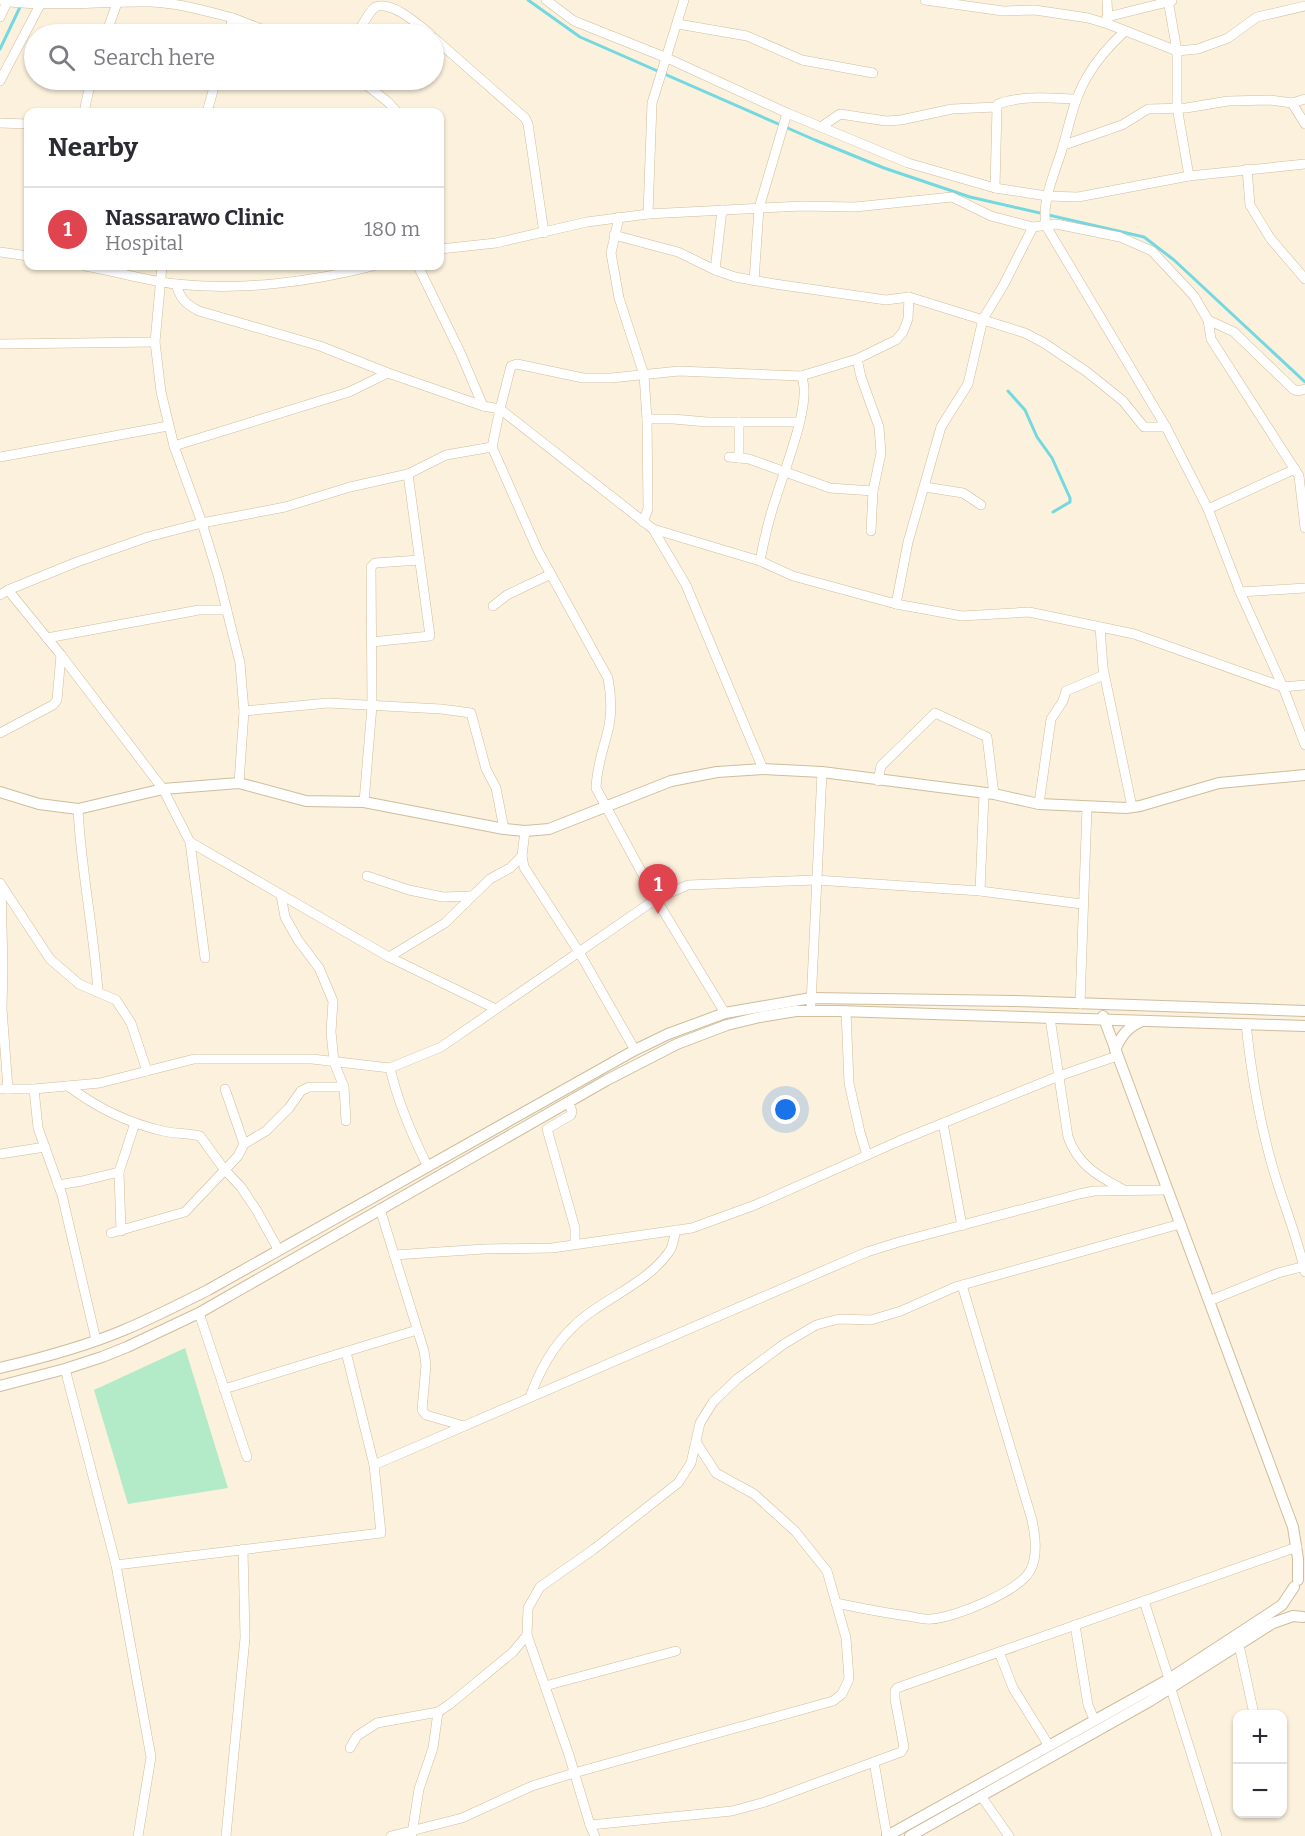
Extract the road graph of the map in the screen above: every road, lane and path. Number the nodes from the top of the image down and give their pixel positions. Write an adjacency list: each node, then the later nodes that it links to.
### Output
1 (0, 0): 2 (street)
2 (8, 0): 9 (street); 12 (street)
3 (546, 0): 26 (street)
4 (684, 0): 21 (street)
5 (925, 0): 10 (street)
6 (1107, 0): 14 (street)
7 (1170, 1): 14 (street); 25 (street)
8 (117, 3): 9 (street); 13 (street); 16 (street)
9 (36, 4): 15 (street)
10 (1035, 5): 14 (street)
11 (1305, 6): 25 (street)
12 (0, 17)
13 (233, 18): 17 (street); 18 (street)
14 (1108, 20): 23 (street)
15 (27, 24)
16 (110, 24)
17 (231, 24)
18 (248, 24)
19 (364, 24): 20 (street)
20 (418, 24)
21 (678, 24): 26 (street); 27 (street)
22 (24, 30): 28 (street)
23 (1125, 32): 25 (street); 32 (street)
24 (444, 47): 57 (street)
25 (1177, 51): 36 (street)
26 (666, 62): 40 (street); 53 (street)
27 (873, 73)
28 (0, 81)
29 (89, 90): 37 (street)
30 (213, 90): 38 (street)
31 (373, 90): 39 (street)
32 (1075, 99): 35 (street); 45 (street)
33 (1305, 99): 34 (street)
34 (1292, 103): 36 (street); 43 (street)
35 (997, 107): 44 (street); 49 (street)
36 (1177, 107): 45 (street); 48 (street)
37 (85, 108)
38 (208, 108)
39 (393, 108)
40 (786, 116): 44 (street); 51 (street)
41 (0, 123): 42 (street)
42 (24, 124)
43 (1305, 124)
44 (821, 127): 49 (street)
45 (1064, 145): 50 (street)
46 (1305, 164): 47 (street)
47 (1247, 169): 48 (street); 67 (street)
48 (1189, 176): 50 (street)
49 (995, 188): 50 (street)
50 (1047, 196): 55 (street)
51 (759, 208): 52 (street); 56 (street); 69 (street)
52 (722, 210): 53 (street); 66 (street)
53 (648, 214): 54 (street)
54 (619, 217): 57 (street); 58 (street)
55 (1046, 224): 56 (street); 73 (street); 87 (street)
56 (1033, 227): 72 (street)
57 (544, 233): 59 (street)
58 (614, 235): 66 (street); 78 (street)
59 (444, 249)
60 (0, 252): 61 (street)
61 (24, 255)
62 (105, 270): 68 (street)
63 (161, 270): 68 (street)
64 (348, 270): 70 (street)
65 (420, 270): 81 (street)
66 (715, 270): 69 (street)
67 (1305, 279)
68 (159, 281): 70 (street); 74 (street)
69 (754, 281): 71 (street)
70 (176, 284): 77 (street)
71 (909, 297): 72 (street); 76 (street)
72 (983, 319): 87 (street); 94 (street)
73 (1209, 320): 80 (street); 91 (street)
74 (155, 342): 75 (street); 86 (street)
75 (0, 344)
76 (857, 359): 79 (street); 95 (street)
77 (388, 373): 81 (street); 88 (street)
78 (644, 375): 79 (street); 82 (street); 83 (street)
79 (801, 376): 85 (street)
80 (1304, 390)
81 (483, 406): 82 (street)
82 (500, 409): 89 (street); 98 (street)
83 (647, 419): 84 (street); 98 (street)
84 (739, 422): 85 (street); 92 (street)
85 (799, 422): 92 (street)
86 (168, 426): 88 (street); 90 (street)
87 (1166, 427): 97 (street)
88 (174, 446): 99 (street)
89 (492, 447): 93 (street); 105 (street)
90 (0, 457)
91 (1295, 469): 97 (street); 100 (street)
92 (785, 471): 95 (street); 104 (street)
93 (408, 474): 99 (street); 103 (street)
94 (925, 487): 96 (street); 109 (street)
95 (873, 491): 102 (street)
96 (981, 505)
97 (1208, 510): 108 (street)
98 (643, 522): 101 (street)
99 (202, 523): 107 (street); 111 (street)
100 (1305, 528)
101 (653, 529): 104 (street); 123 (street)
102 (871, 531)
103 (420, 560): 114 (street); 114 (street)
104 (760, 561): 109 (street)
105 (551, 574): 110 (street); 135 (street)
106 (1305, 588): 108 (street)
107 (4, 592): 113 (street)
108 (1240, 592): 118 (street)
109 (896, 603): 112 (street)
110 (493, 606)
111 (227, 610): 113 (street); 120 (street)
112 (1100, 627): 116 (street); 118 (street)
113 (47, 638): 115 (street)
114 (371, 642): 119 (street)
115 (61, 655): 121 (street); 128 (street)
116 (1104, 675): 132 (street); 134 (street)
117 (1305, 685): 118 (street)
118 (1282, 687): 122 (street)
119 (372, 706): 120 (street); 131 (street); 137 (street)
120 (244, 711): 127 (street)
121 (0, 733)
122 (1305, 745)
123 (763, 768): 124 (main road); 135 (main road)
124 (822, 772): 126 (main road); 142 (street)
125 (1305, 775): 134 (main road)
126 (878, 781): 130 (main road); 130 (street)
127 (239, 783): 128 (main road); 131 (main road)
128 (163, 789): 136 (main road); 139 (street)
129 (0, 792): 136 (main road)
130 (989, 794): 132 (main road); 144 (street)
131 (364, 802): 137 (main road)
132 (1039, 804): 133 (main road)
133 (1087, 807): 134 (main road); 148 (street)
134 (1132, 807)
135 (607, 808): 138 (main road); 147 (street)
136 (78, 809): 152 (street)
137 (504, 829): 138 (main road)
138 (525, 831): 140 (street)
139 (190, 842): 145 (street); 151 (street)
140 (522, 856): 146 (street); 149 (street)
141 (367, 876): 146 (street)
142 (816, 880): 144 (street); 147 (street); 153 (street)
143 (0, 883): 152 (street); 174 (street)
144 (980, 891): 148 (street)
145 (281, 895): 150 (street); 168 (street)
146 (471, 896): 150 (street)
147 (656, 899): 149 (street); 160 (street)
148 (1082, 904): 154 (street)
149 (579, 952): 156 (street); 166 (street)
150 (389, 957): 156 (street)
151 (205, 958)
152 (99, 992): 170 (street)
153 (811, 998): 154 (main road); 157 (street); 160 (main road)
154 (1080, 1004): 155 (main road)
155 (1102, 1005): 159 (main road); 162 (main road)
156 (496, 1009): 169 (street)
157 (811, 1011): 158 (main road); 177 (main road)
158 (846, 1011): 161 (main road); 184 (street)
159 (1305, 1011)
160 (725, 1013): 166 (main road)
161 (1050, 1018): 162 (main road); 171 (street)
162 (1103, 1020): 163 (main road); 167 (main road)
163 (1141, 1021): 164 (main road); 167 (main road)
164 (1246, 1024): 165 (main road); 200 (street)
165 (1305, 1026)
166 (635, 1050): 185 (main road)
167 (1116, 1053): 171 (street); 189 (main road)
168 (334, 1062): 169 (street); 170 (street); 173 (street)
169 (390, 1068): 185 (street)
170 (147, 1071): 172 (street)
171 (1059, 1076): 180 (street); 190 (street)
172 (68, 1086): 175 (street); 179 (street)
173 (344, 1087): 178 (street); 181 (street)
174 (4, 1089): 175 (street)
175 (34, 1089): 182 (street)
176 (225, 1089): 181 (street)
177 (568, 1102): 191 (main road); 197 (street)
178 (346, 1121)
179 (135, 1123): 186 (street); 187 (street)
180 (943, 1123): 184 (street); 193 (street)
181 (244, 1144): 186 (street)
182 (45, 1146): 183 (street); 188 (street)
183 (0, 1154)
184 (867, 1155): 194 (street)
185 (427, 1165): 198 (main road)
186 (224, 1169): 195 (street); 198 (street)
187 (119, 1172): 188 (street); 195 (street)
188 (58, 1185): 205 (street)
189 (1167, 1190): 190 (street); 192 (main road)
190 (1124, 1191): 193 (street)
191 (380, 1209): 199 (street); 203 (main road)
192 (1180, 1224): 201 (street); 202 (main road)
193 (962, 1226): 211 (street)
194 (676, 1230): 197 (street); 211 (street)
195 (121, 1231): 196 (street)
196 (111, 1233)
197 (575, 1244): 199 (street)
198 (278, 1250): 205 (main road)
199 (394, 1256): 204 (street)
200 (1305, 1268): 202 (street)
201 (962, 1285): 213 (street); 221 (street)
202 (1209, 1301): 216 (main road)
203 (199, 1313): 208 (main road); 210 (street)
204 (417, 1330): 206 (street); 212 (street)
205 (96, 1340): 207 (main road)
206 (346, 1352): 210 (street); 215 (street)
207 (0, 1368)
208 (65, 1370): 209 (main road); 218 (street)
209 (0, 1386)
210 (224, 1389): 214 (street)
211 (530, 1397): 212 (street)
212 (464, 1426): 215 (street)
213 (696, 1443): 221 (street); 224 (street)
214 (247, 1457)
215 (374, 1465): 217 (street)
216 (1301, 1547): 219 (main road); 220 (street)
217 (243, 1549): 218 (street); 242 (street)
218 (116, 1565): 241 (street)
219 (1299, 1581): 222 (main road); 228 (main road)
220 (1143, 1601): 223 (street); 228 (street)
221 (836, 1602): 236 (street)
222 (1304, 1617): 225 (main road)
223 (1075, 1625): 227 (street); 232 (street)
224 (527, 1635): 229 (street); 231 (street)
225 (1239, 1645): 228 (main road); 230 (street)
226 (676, 1651): 229 (street)
227 (999, 1652): 233 (street); 235 (street)
228 (1170, 1684): 232 (main road); 237 (main road); 248 (street)
229 (545, 1686): 236 (street)
230 (1253, 1710)
231 (438, 1712): 234 (street); 240 (street)
232 (1094, 1719): 233 (main road)
233 (1047, 1747): 245 (main road)
234 (350, 1748)
235 (874, 1762): 238 (street); 245 (street)
236 (574, 1773): 238 (street); 240 (street)
237 (981, 1796): 239 (main road); 247 (street)
238 (590, 1825): 244 (street)
239 (924, 1832): 246 (main road)
240 (412, 1833): 243 (street)
241 (138, 1836)
242 (226, 1836)
243 (391, 1836)
244 (595, 1836)
245 (887, 1836)
246 (910, 1836)
247 (1009, 1836)
248 (1217, 1836)

